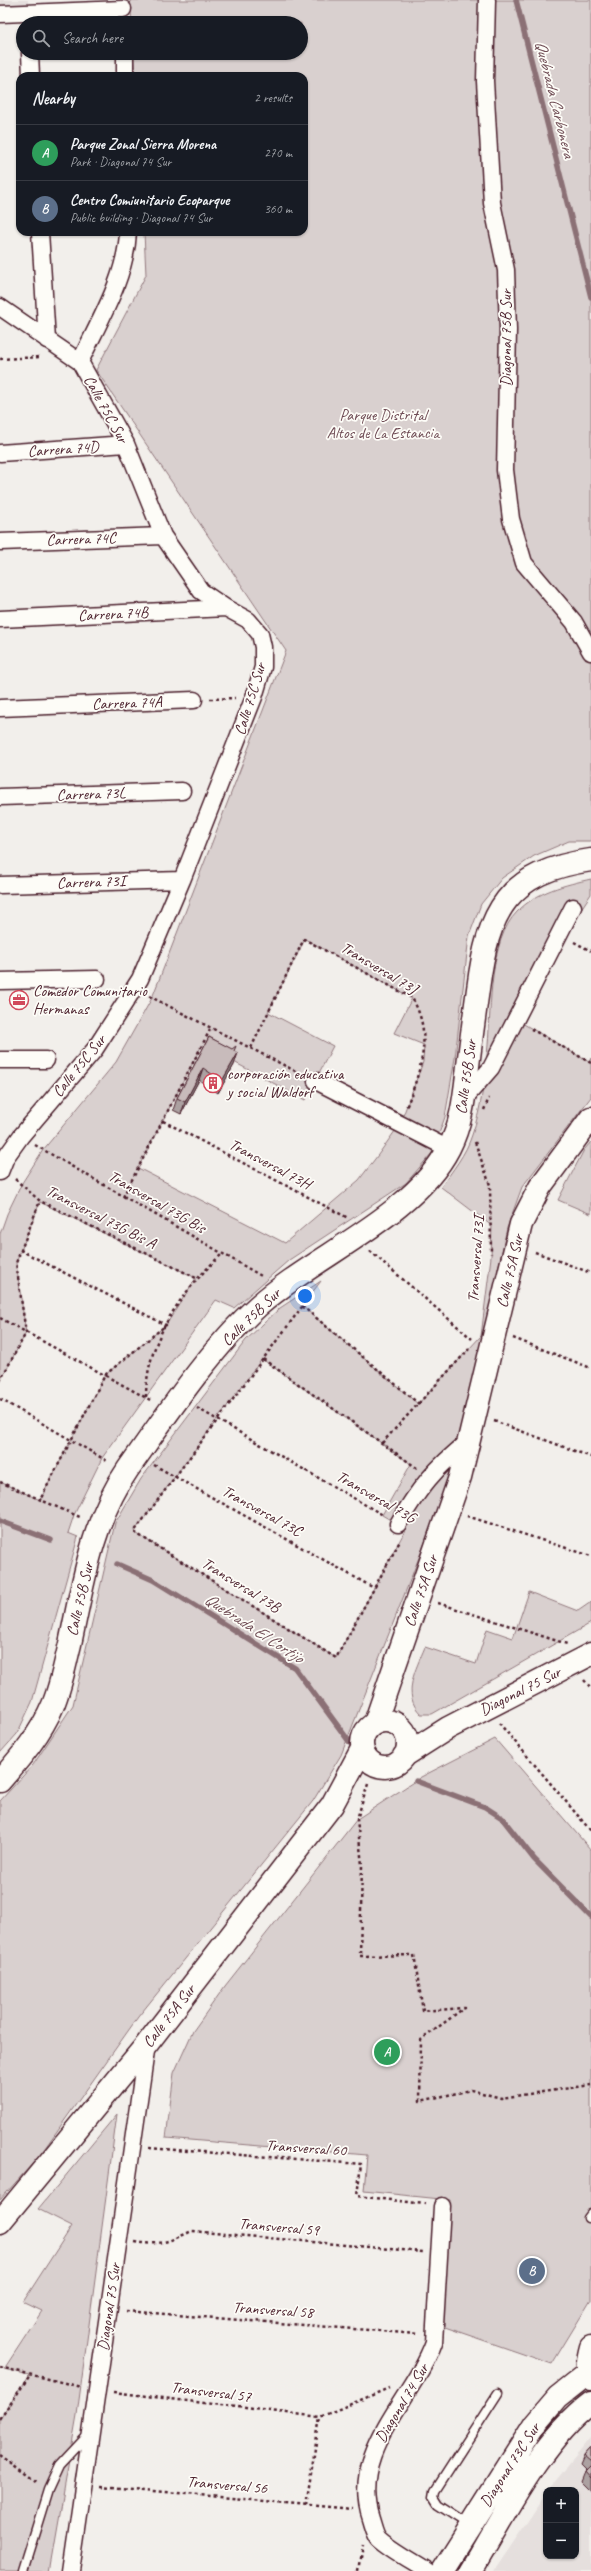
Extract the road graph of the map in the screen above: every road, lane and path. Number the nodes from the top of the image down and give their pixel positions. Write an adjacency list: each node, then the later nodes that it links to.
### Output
1 (487, 0): 22 (street, Diagonal 75B Sur)
2 (123, 11): 5 (street)
3 (0, 14): 4 (street)
4 (16, 16)
5 (55, 16)
6 (30, 60): 8 (street)
7 (125, 60): 9 (street)
8 (31, 72)
9 (126, 72)
10 (40, 236): 13 (street)
11 (128, 236): 15 (street, Calle 75C Sur)
12 (0, 307): 13 (street)
13 (47, 340): 15 (street)
14 (0, 359): 15 (path)
15 (75, 359): 16 (street, Calle 75C Sur)
16 (126, 444): 17 (street, Carrera 74D); 18 (street, Calle 75C Sur)
17 (0, 453)
18 (163, 536): 19 (street, Carrera 74C); 20 (street, Calle 75C Sur)
19 (0, 542)
20 (226, 608): 21 (street, Carrera 74B); 23 (street, Calle 75C Sur)
21 (0, 619)
22 (591, 652)
23 (254, 697): 24 (path); 29 (street, Calle 75C Sur)
24 (194, 700): 25 (street, Carrera 74A)
25 (0, 708)
26 (182, 791): 27 (street, Carrera 73L)
27 (0, 797)
28 (591, 860): 44 (street, Calle 75B Sur)
29 (182, 880): 30 (street, Carrera 73I); 36 (street, Calle 75C Sur)
30 (0, 885)
31 (573, 907): 44 (street)
32 (568, 939): 33 (path)
33 (591, 951)
34 (97, 979): 35 (street)
35 (0, 981)
36 (134, 989): 38 (path); 48 (street, Calle 75C Sur)
37 (528, 1027): 42 (path)
38 (211, 1028): 39 (path); 46 (path)
39 (251, 1048): 43 (path); 47 (path, Transversal 73J)
40 (0, 1060): 41 (street)
41 (46, 1060)
42 (591, 1063)
43 (316, 1081): 47 (street)
44 (462, 1108): 49 (street, Calle 75B Sur); 57 (path, Transversal 73I)
45 (591, 1118): 54 (street, Calle 75A Sur)
46 (163, 1121): 51 (path); 53 (path, Transversal 73H)
47 (400, 1124): 49 (street)
48 (21, 1136): 50 (street, Calle 75C Sur); 51 (path, Transversal 73G Bis)
49 (449, 1149): 53 (street, Calle 75B Sur)
50 (0, 1171): 52 (path, Transversal 73G Bis A)
51 (123, 1197): 56 (path, Transversal 73G Bis)
52 (40, 1202): 55 (path); 59 (path, Transversal 73G Bis A)
53 (360, 1233): 60 (street, Calle 75B Sur); 67 (path, Transversal 73H)
54 (515, 1245): 58 (path); 65 (street, Calle 75A Sur)
55 (20, 1250): 64 (path); 66 (path)
56 (222, 1254): 59 (path); 60 (path, Transversal 73G Bis)
57 (491, 1257)
58 (591, 1273)
59 (196, 1278): 64 (path)
60 (281, 1287): 76 (street, Calle 75B Sur)
61 (316, 1287): 62 (path)
62 (302, 1306): 69 (path); 75 (path)
63 (0, 1318): 66 (path, Transversal 73G)
64 (166, 1325): 71 (path); 73 (path)
65 (496, 1332): 70 (path); 77 (street, Calle 75A Sur)
66 (26, 1333): 71 (path, Transversal 73G); 72 (path)
67 (476, 1342)
68 (471, 1347): 75 (path)
69 (263, 1359): 78 (path); 81 (path)
70 (591, 1368)
71 (104, 1375): 73 (path, Transversal 73G); 79 (path)
72 (0, 1381)
73 (146, 1397): 76 (path, Transversal 73G)
74 (0, 1399): 79 (path, Transversal 73C)
75 (418, 1404): 81 (path)
76 (176, 1405): 78 (path, Transversal 73G); 83 (street, Calle 75B Sur)
77 (475, 1414): 80 (street, Calle 75A Sur); 82 (path)
78 (218, 1420): 84 (path); 90 (path, Transversal 73G)
79 (71, 1440): 83 (path, Transversal 73C); 87 (path)
80 (468, 1442): 85 (street); 88 (street, Calle 75A Sur)
81 (382, 1443): 85 (path)
82 (591, 1457)
83 (132, 1464): 84 (path, Transversal 73C); 89 (street, Calle 75B Sur)
84 (175, 1476): 92 (path, Transversal 73C); 92 (path, Transversal 73B)
85 (429, 1476): 90 (street)
86 (0, 1482): 87 (path)
87 (40, 1500): 89 (path)
88 (448, 1510): 91 (path); 93 (street, Calle 75A Sur)
89 (99, 1525): 102 (street, Calle 75B Sur)
90 (402, 1526): 92 (path)
91 (591, 1556)
92 (374, 1588)
93 (419, 1597): 94 (path); 97 (street, Calle 75A Sur)
94 (568, 1645)
95 (591, 1654): 96 (street, Diagonal 75 Sur)
96 (486, 1708): 98 (street, Diagonal 75 Sur); 104 (path)
97 (391, 1726): 98 (street, Diagonal 75 Sur); 99 (street); 100 (street)
98 (448, 1728): 100 (street, Diagonal 75 Sur)
99 (362, 1749): 101 (street); 103 (street, Calle 75A Sur)
100 (404, 1756): 101 (street)
101 (378, 1771): 103 (street, Calle 75A Sur); 106 (path)
102 (0, 1781)
103 (332, 1805): 105 (street, Calle 75A Sur)
104 (591, 1831)
105 (147, 2044): 107 (street, Diagonal 75 Sur); 109 (street, Calle 75A Sur)
106 (591, 2085)
107 (132, 2147): 108 (path, Transversal 60); 110 (street, Diagonal 75 Sur)
108 (442, 2206): 111 (street, Diagonal 74 Sur)
109 (0, 2222)
110 (119, 2240): 111 (path, Transversal 59); 112 (street, Diagonal 75 Sur)
111 (439, 2254): 113 (street, Diagonal 74 Sur)
112 (109, 2310): 113 (path, Transversal 58); 119 (street, Diagonal 75 Sur)
113 (434, 2335): 118 (street, Diagonal 74 Sur)
114 (591, 2347): 116 (street)
115 (0, 2367): 117 (path, Transversal 57)
116 (590, 2374): 130 (street, Diagonal 73C Sur)
117 (30, 2375): 119 (path, Transversal 57); 123 (path)
118 (415, 2378): 122 (path, Transversal 57); 129 (street, Diagonal 74 Sur)
119 (97, 2390): 122 (path, Transversal 57); 124 (street, Diagonal 75 Sur)
120 (498, 2393): 130 (lane)
121 (591, 2403): 135 (street, Diagonal 73C Sur)
122 (320, 2417): 128 (path)
123 (0, 2419)
124 (91, 2431): 126 (street, Diagonal 75 Sur); 127 (lane)
125 (0, 2455): 127 (path)
126 (84, 2484): 128 (path, Transversal 56); 132 (street, Diagonal 75 Sur)
127 (48, 2490): 131 (lane)
128 (306, 2505): 129 (path, Transversal 56)
129 (368, 2510): 133 (street, Diagonal 74 Sur)
130 (471, 2525): 134 (street, Diagonal 73C Sur)
131 (24, 2571)
132 (71, 2571)
133 (427, 2571)
134 (442, 2571)
135 (471, 2571)

